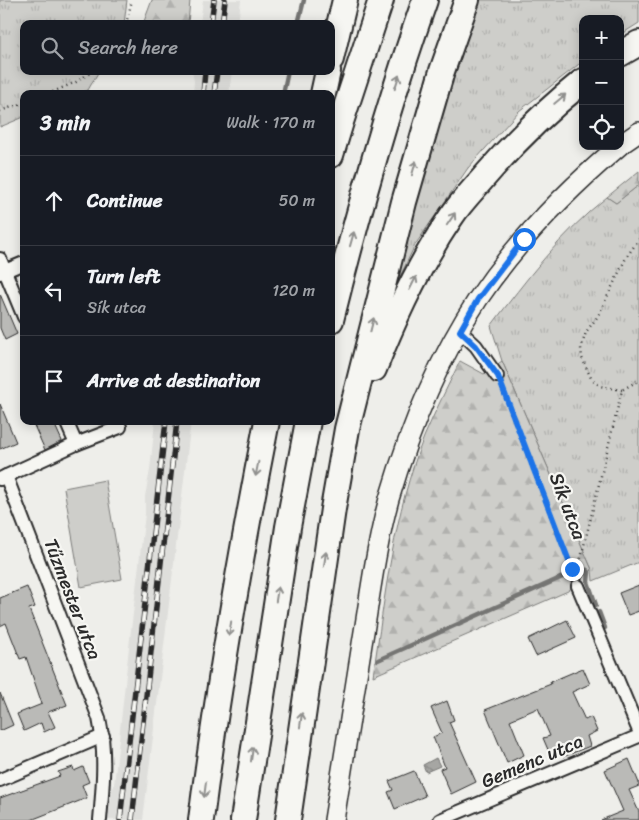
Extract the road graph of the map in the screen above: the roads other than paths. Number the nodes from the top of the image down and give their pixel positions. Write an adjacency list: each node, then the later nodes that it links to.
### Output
1 (345, 0): 5 (highway)
2 (381, 0): 12 (highway)
3 (425, 0): 18 (highway, one-way to 3)
4 (467, 0): 28 (highway, one-way to 4)
5 (335, 42)
6 (639, 43): 7 (highway)
7 (624, 52)
8 (327, 75): 10 (highway)
9 (579, 84): 28 (highway, one-way to 9)
10 (324, 90)
11 (639, 132): 13 (street)
12 (335, 141)
13 (624, 143)
14 (615, 150): 20 (street)
15 (0, 259): 17 (street)
16 (20, 265): 17 (street)
17 (3, 272): 19 (street)
18 (335, 304)
19 (20, 308)
20 (460, 331): 21 (street); 38 (street)
21 (498, 376)
22 (68, 425): 26 (street)
23 (266, 425): 35 (highway, one-way to 35)
24 (307, 425): 36 (highway, one-way to 24)
25 (120, 427): 26 (street)
26 (76, 444): 27 (street)
27 (3, 478): 31 (street, Tűzmester utca)
28 (333, 509): 37 (highway, one-way to 28)
29 (578, 586): 30 (street)
30 (639, 731)
31 (103, 736): 33 (street); 34 (street, Tűzmester utca)
32 (639, 736): 39 (street, Gemenc utca)
33 (0, 780)
34 (100, 820)
35 (202, 820)
36 (243, 820)
37 (288, 820)
38 (334, 820)
39 (440, 820)

